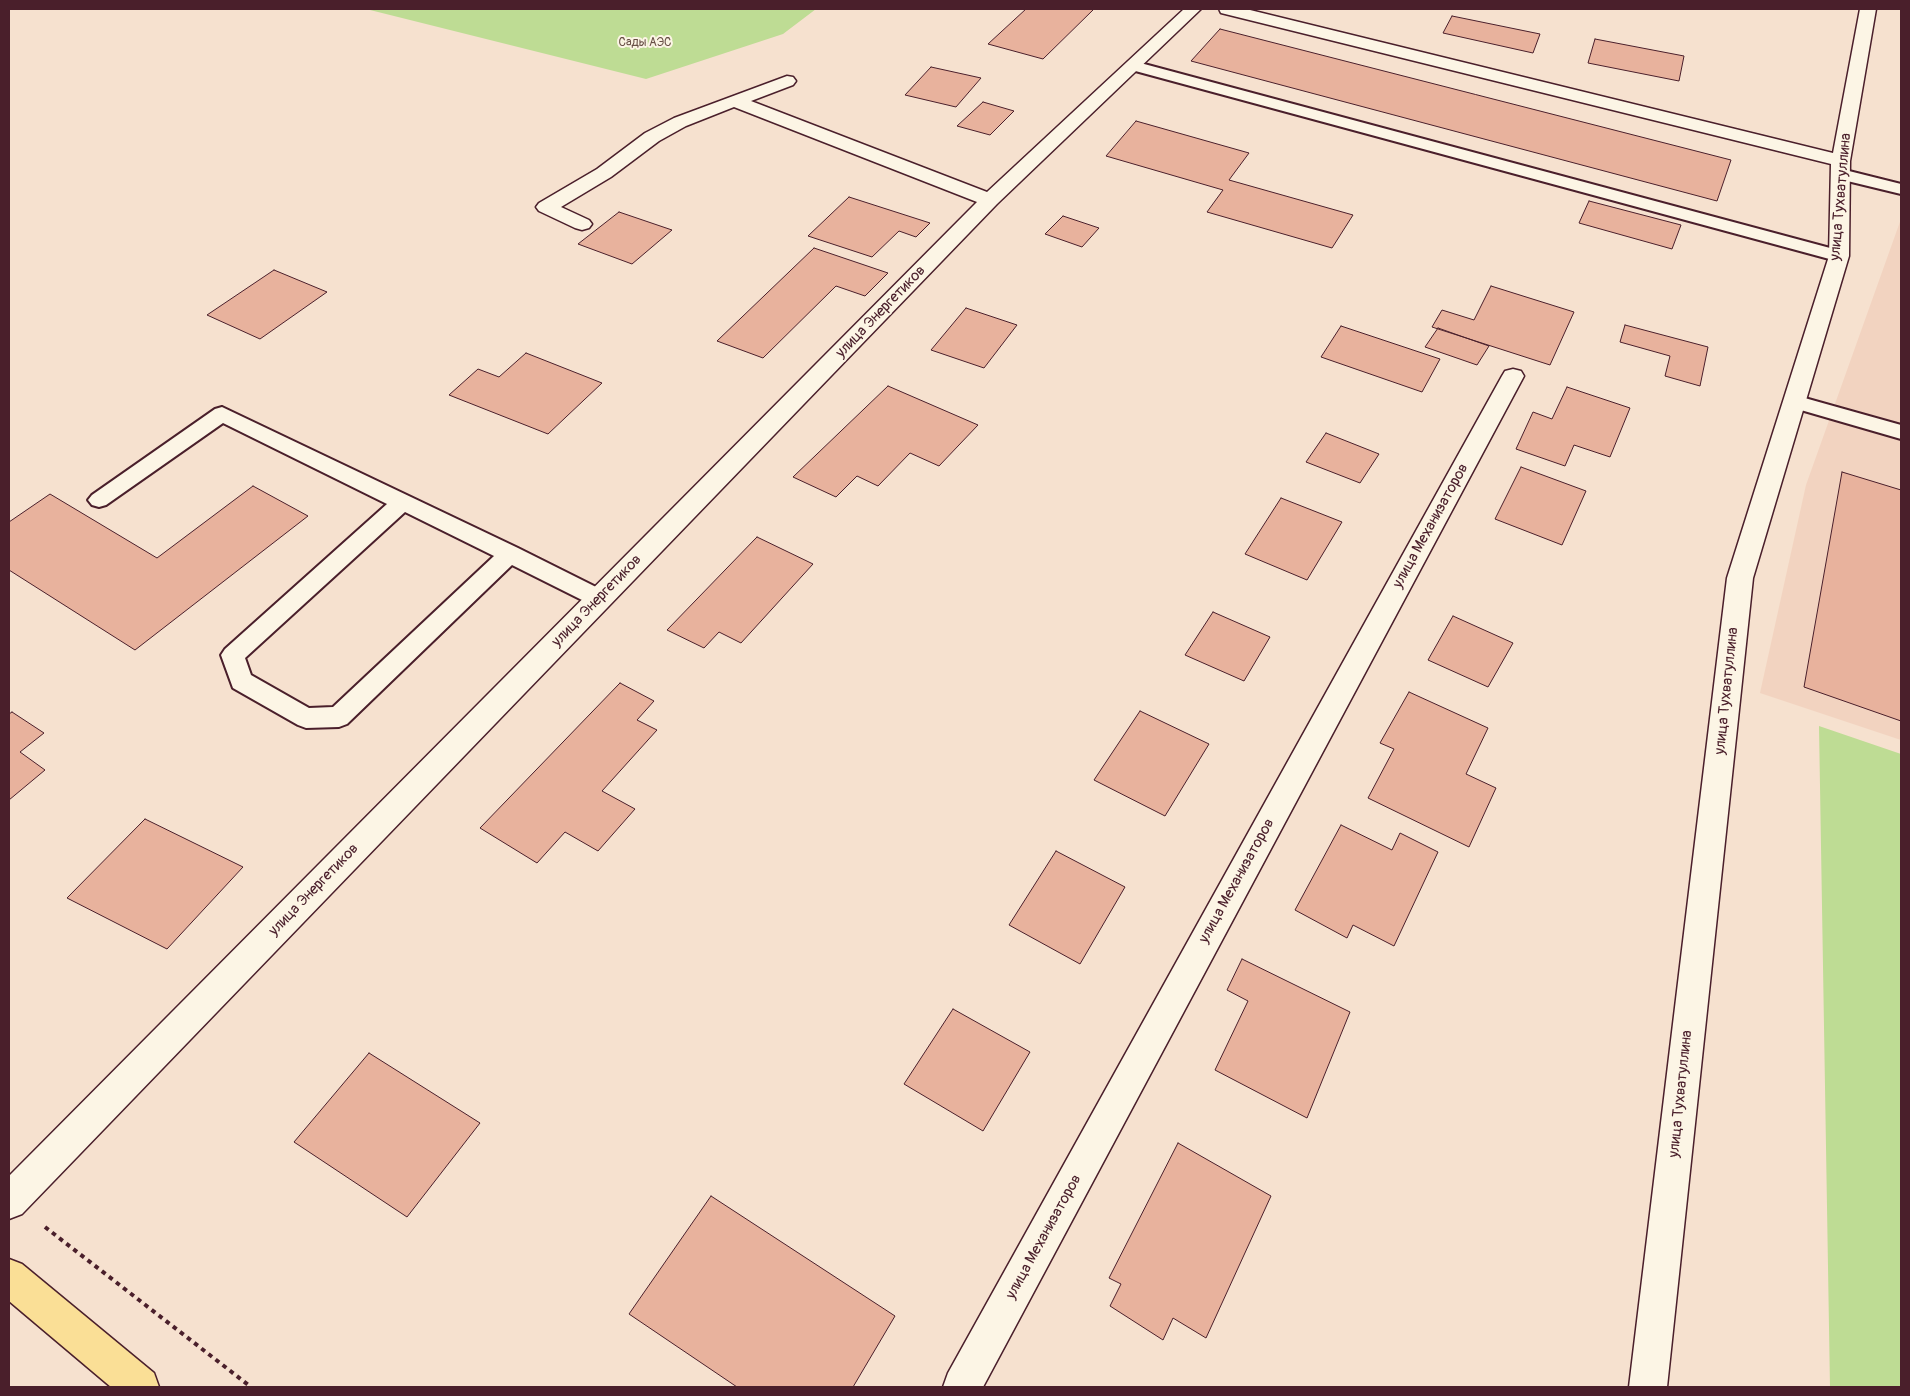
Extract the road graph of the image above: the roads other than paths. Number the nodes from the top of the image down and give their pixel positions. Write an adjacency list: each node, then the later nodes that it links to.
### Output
1 (1193, 9): 4 (street, улица Энергетиков)
2 (1227, 9): 7 (street)
3 (1868, 9): 7 (street, улица Тухватуллина)
4 (1133, 66): 9 (street, улица Энергетиков); 11 (lane)
5 (787, 82): 6 (street)
6 (734, 101): 9 (street); 10 (street)
7 (1841, 167): 8 (lane); 11 (street, улица Тухватуллина)
8 (1901, 189)
9 (990, 200): 18 (street, улица Энергетиков)
10 (582, 224)
11 (1839, 256): 13 (street, улица Тухватуллина)
12 (1513, 376): 22 (street, улица Механизаторов)
13 (1794, 401): 14 (lane); 23 (street, улица Тухватуллина)
14 (1901, 432)
15 (99, 500): 16 (lane)
16 (403, 502): 17 (lane); 17 (lane)
17 (510, 554): 18 (lane)
18 (600, 599): 19 (street, улица Энергетиков)
19 (9, 1200)
20 (9, 1277): 21 (main road)
21 (140, 1387)
22 (962, 1387)
23 (1648, 1387)

